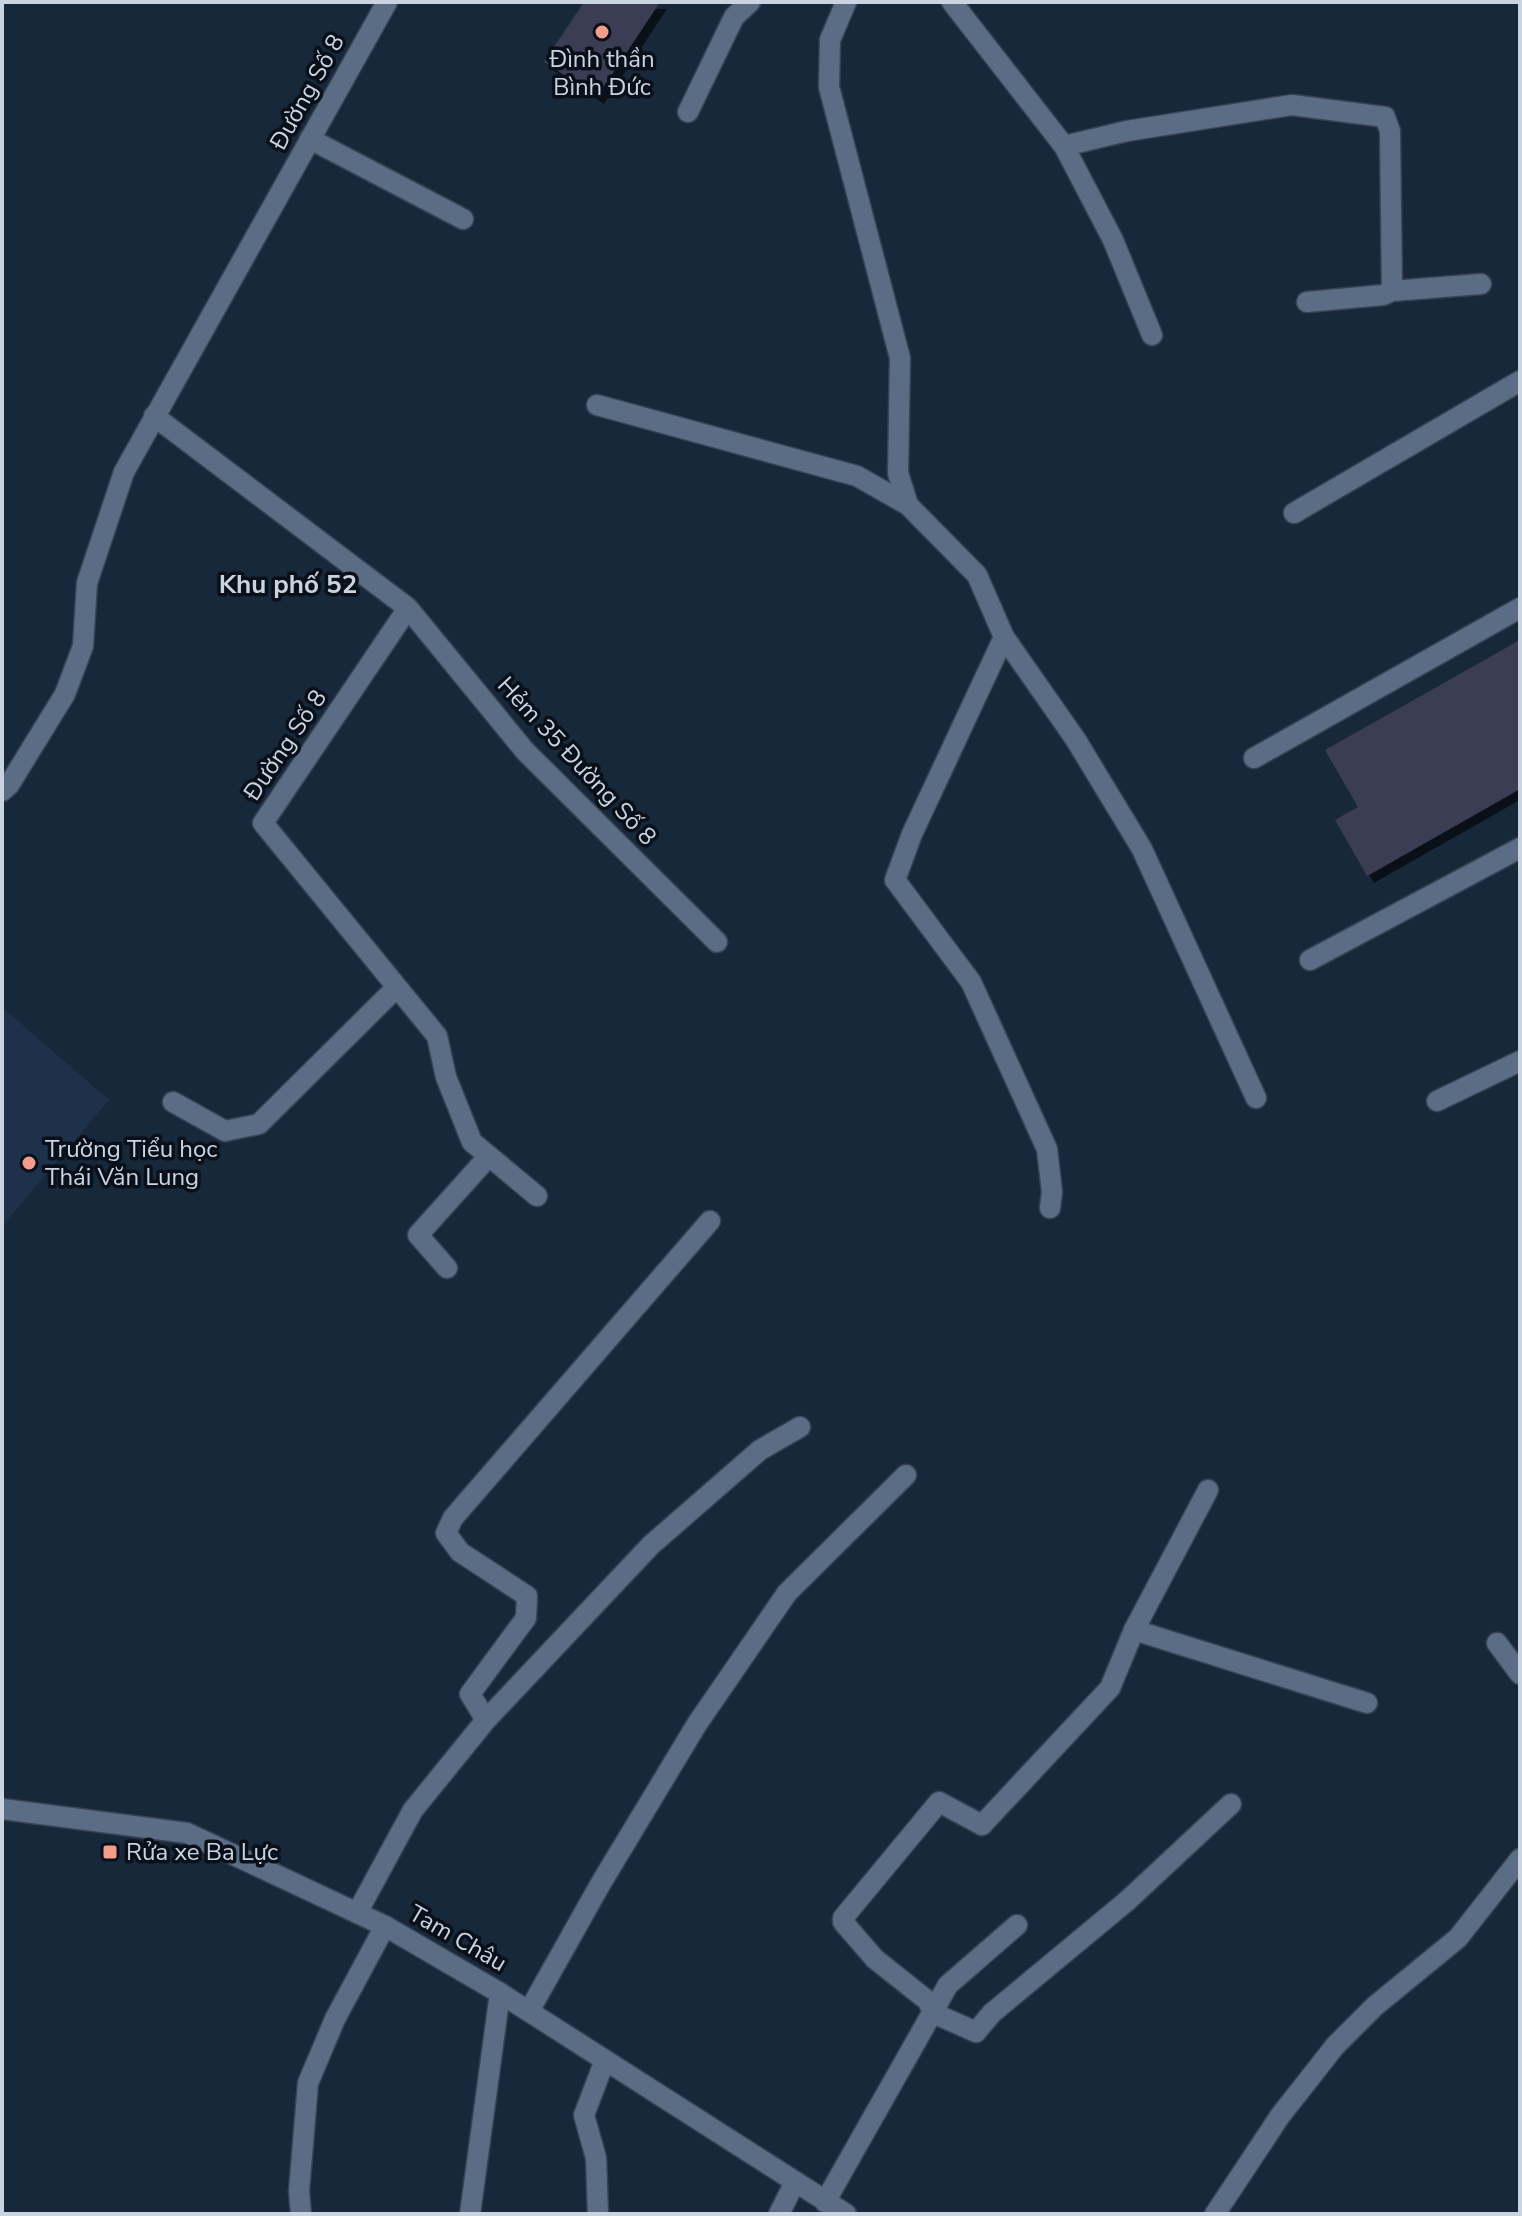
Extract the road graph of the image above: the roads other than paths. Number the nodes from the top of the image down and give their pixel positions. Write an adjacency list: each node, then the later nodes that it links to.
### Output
1 (387, 2): 6 (street, Đường Số 8)
2 (750, 2): 5 (street)
3 (846, 2): 16 (street)
4 (952, 2): 7 (street)
5 (688, 112)
6 (310, 139): 8 (street); 15 (street, Đường Số 8)
7 (1064, 146): 10 (street); 12 (street)
8 (463, 219)
9 (1481, 284): 10 (street)
10 (1392, 291): 11 (street)
11 (1307, 302)
12 (1152, 335)
13 (1520, 381): 17 (street)
14 (597, 405): 16 (street)
15 (154, 416): 18 (street); 22 (street, Đường Số 8)
16 (908, 505): 20 (street)
17 (1294, 513)
18 (408, 608): 24 (street, Hẻm 35 Đường Số 8); 26 (street, Đường Số 8)
19 (1520, 608): 21 (street)
20 (1004, 637): 28 (street); 33 (street)
21 (1254, 758)
22 (2, 791)
23 (1520, 848): 25 (street)
24 (717, 942)
25 (1310, 960)
26 (397, 987): 30 (street); 31 (street, Đường Số 8)
27 (1520, 1061): 29 (street)
28 (1256, 1098)
29 (1437, 1101)
30 (173, 1102)
31 (489, 1156): 32 (street, Đường Số 8); 35 (street)
32 (537, 1196)
33 (1050, 1208)
34 (710, 1221): 43 (street)
35 (447, 1268)
36 (800, 1427): 43 (street)
37 (906, 1475): 51 (street)
38 (1208, 1490): 39 (street)
39 (1134, 1630): 42 (street); 52 (street)
40 (1497, 1643): 41 (street)
41 (1520, 1674)
42 (1367, 1703)
43 (486, 1720): 47 (street)
44 (1231, 1804): 52 (street)
45 (2, 1809): 47 (street, Tam Châu)
46 (1520, 1859): 61 (street)
47 (357, 1913): 49 (street, Tam Châu)
48 (1017, 1925): 52 (street)
49 (385, 1926): 50 (street, Tam Châu); 56 (street)
50 (500, 1993): 51 (street, Tam Châu); 57 (street)
51 (529, 2011): 53 (street, Tam Châu)
52 (933, 2013): 55 (street)
53 (605, 2060): 54 (street, Tam Châu); 58 (street)
54 (795, 2182): 55 (street, Tam Châu); 59 (street)
55 (825, 2202): 60 (street, Tam Châu)
56 (301, 2214)
57 (470, 2214)
58 (598, 2214)
59 (779, 2214)
60 (846, 2214)
61 (1215, 2214)

